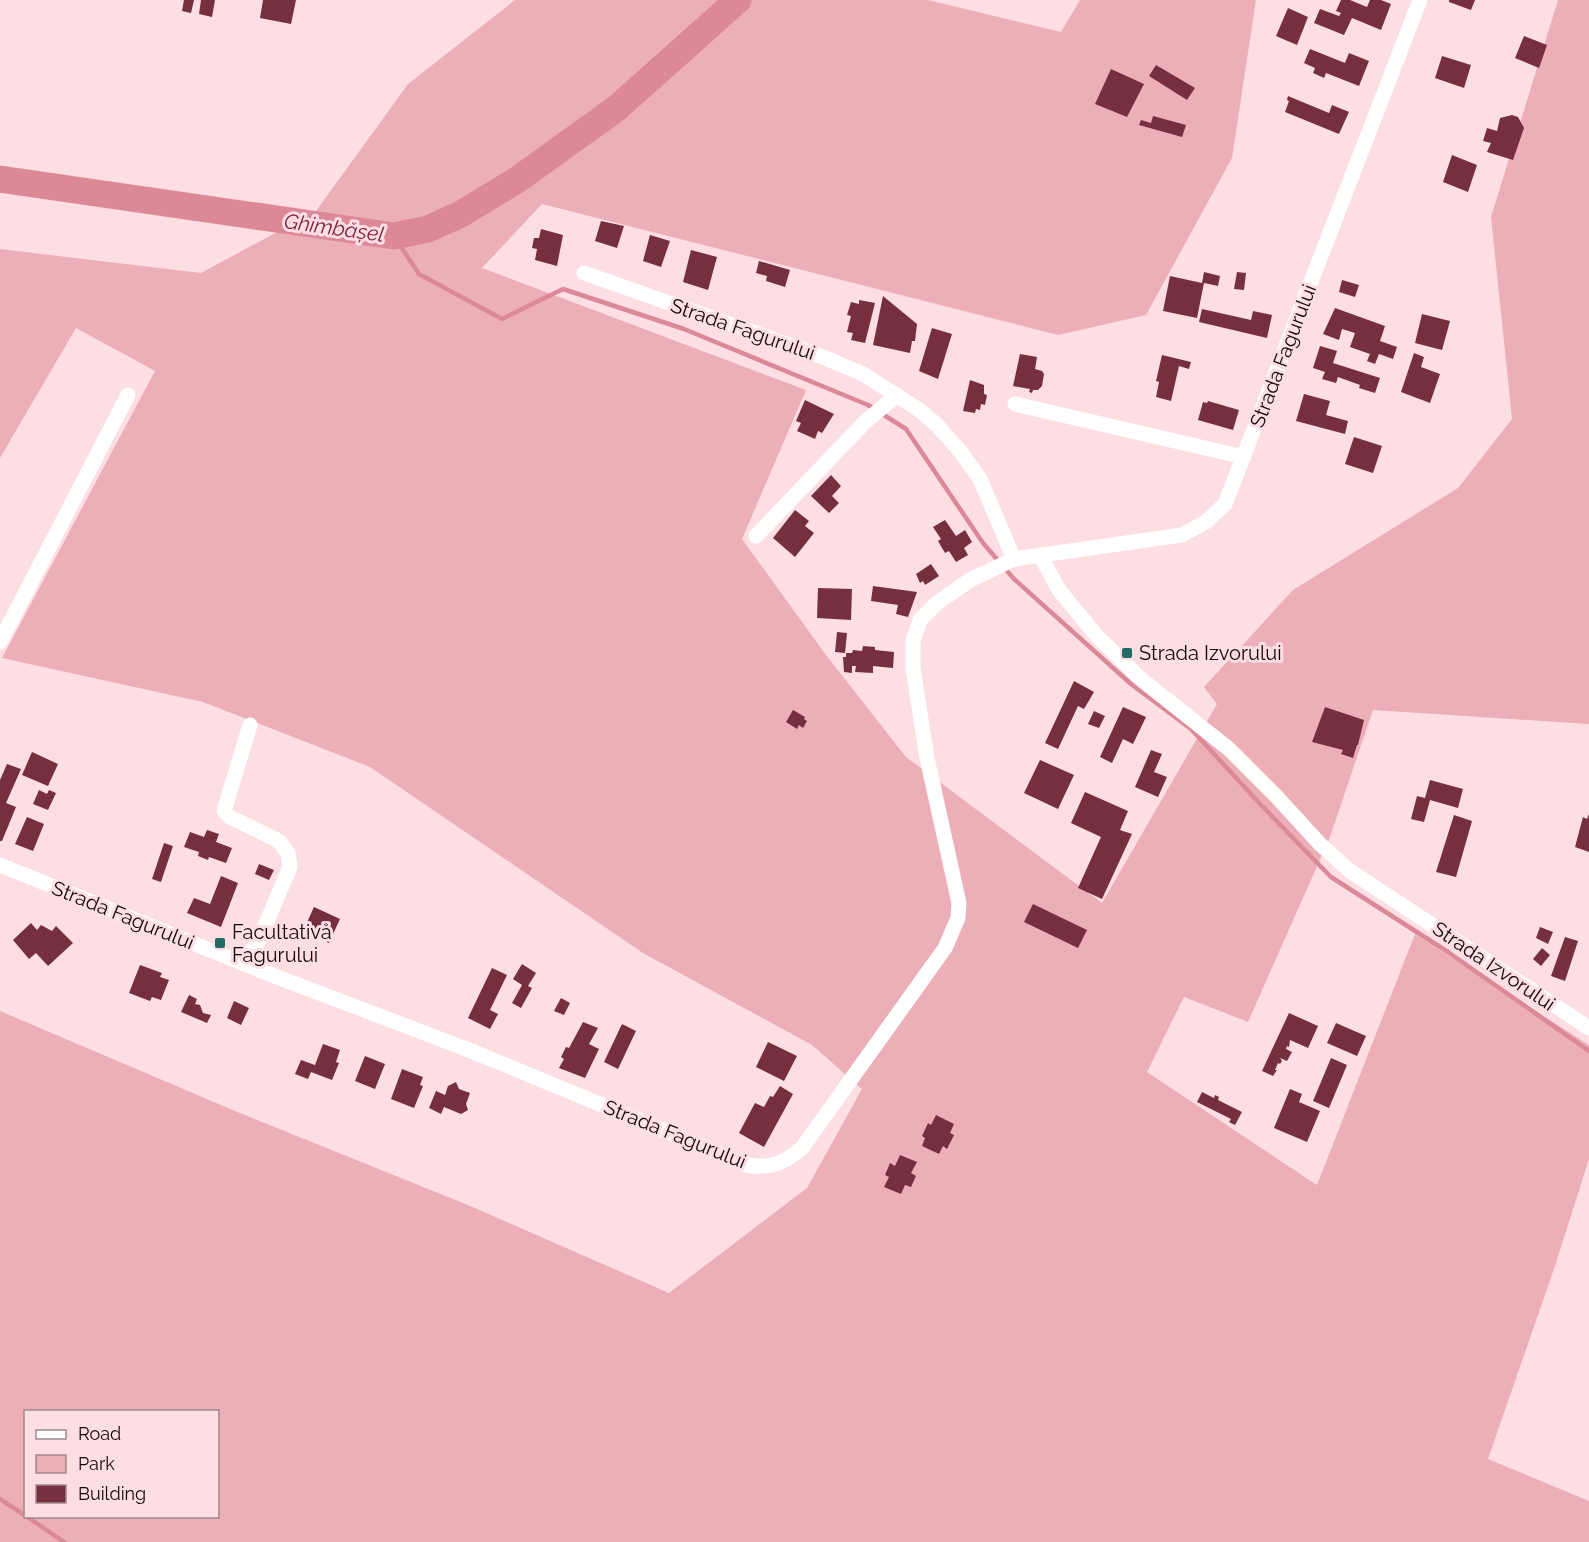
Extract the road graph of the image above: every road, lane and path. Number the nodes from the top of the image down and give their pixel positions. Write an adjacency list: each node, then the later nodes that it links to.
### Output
1 (1420, 0): 6 (street, Strada Fagurului)
2 (585, 273): 4 (street, Strada Fagurului)
3 (128, 395): 10 (street)
4 (897, 395): 7 (street); 9 (street, Strada Fagurului)
5 (1015, 404): 6 (street)
6 (1244, 458): 8 (street, Strada Fagurului)
7 (756, 536)
8 (1040, 555): 9 (street, Strada Fagurului); 14 (street, Strada Izvorului)
9 (1006, 563): 13 (street, Strada Fagurului)
10 (0, 642)
11 (250, 725): 13 (street)
12 (0, 865): 13 (street, Strada Fagurului)
13 (243, 963)
14 (1589, 1028)

